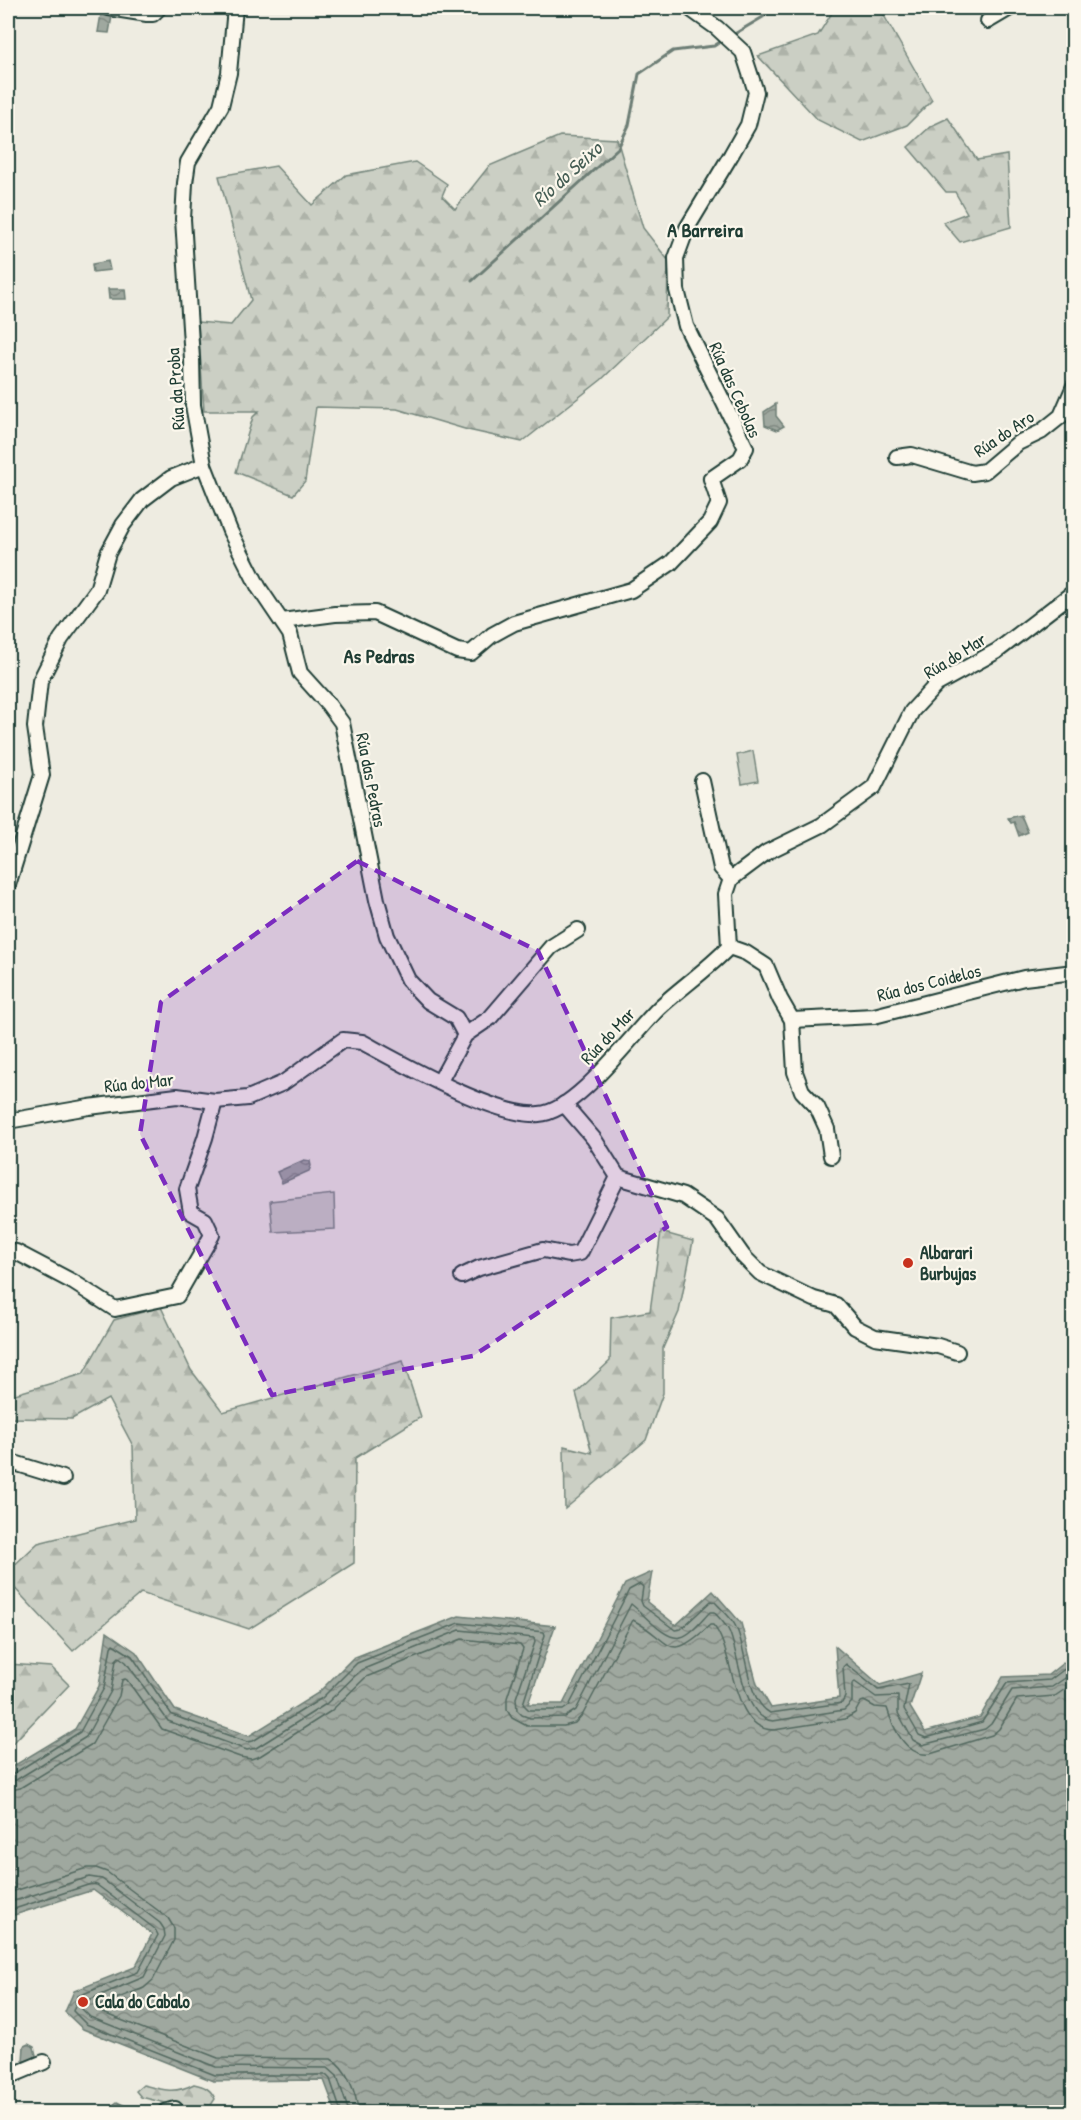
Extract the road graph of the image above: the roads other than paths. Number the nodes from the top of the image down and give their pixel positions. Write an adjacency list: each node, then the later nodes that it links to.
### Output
1 (109, 8): 2 (street)
2 (159, 8)
3 (235, 8): 9 (street, Rúa da Proba)
4 (689, 8): 11 (street, Rúa das Cebolas)
5 (1010, 8): 6 (street)
6 (988, 21)
7 (1074, 386): 8 (street, Rúa do Aro)
8 (897, 457)
9 (204, 465): 11 (street, Rúa das Pedras); 14 (street)
10 (1074, 592): 13 (street, Rúa do Mar)
11 (282, 621): 19 (street, Rúa das Pedras)
12 (702, 781): 13 (street)
13 (731, 879): 16 (street)
14 (8, 885)
15 (578, 930): 19 (street)
16 (729, 947): 18 (street); 22 (street, Rúa do Mar)
17 (1074, 972): 18 (street, Rúa dos Coidelos)
18 (792, 1020): 24 (street)
19 (465, 1035): 20 (street)
20 (440, 1081): 21 (street, Rúa do Mar); 22 (street, Rúa do Mar)
21 (215, 1101): 23 (street, Rúa do Mar); 26 (street)
22 (564, 1104): 25 (street)
23 (8, 1121)
24 (831, 1156)
25 (618, 1177): 27 (street); 28 (street)
26 (8, 1250)
27 (462, 1275)
28 (957, 1352)
29 (8, 1461): 30 (street)
30 (63, 1478)
31 (44, 2062): 32 (street)
32 (8, 2077)

